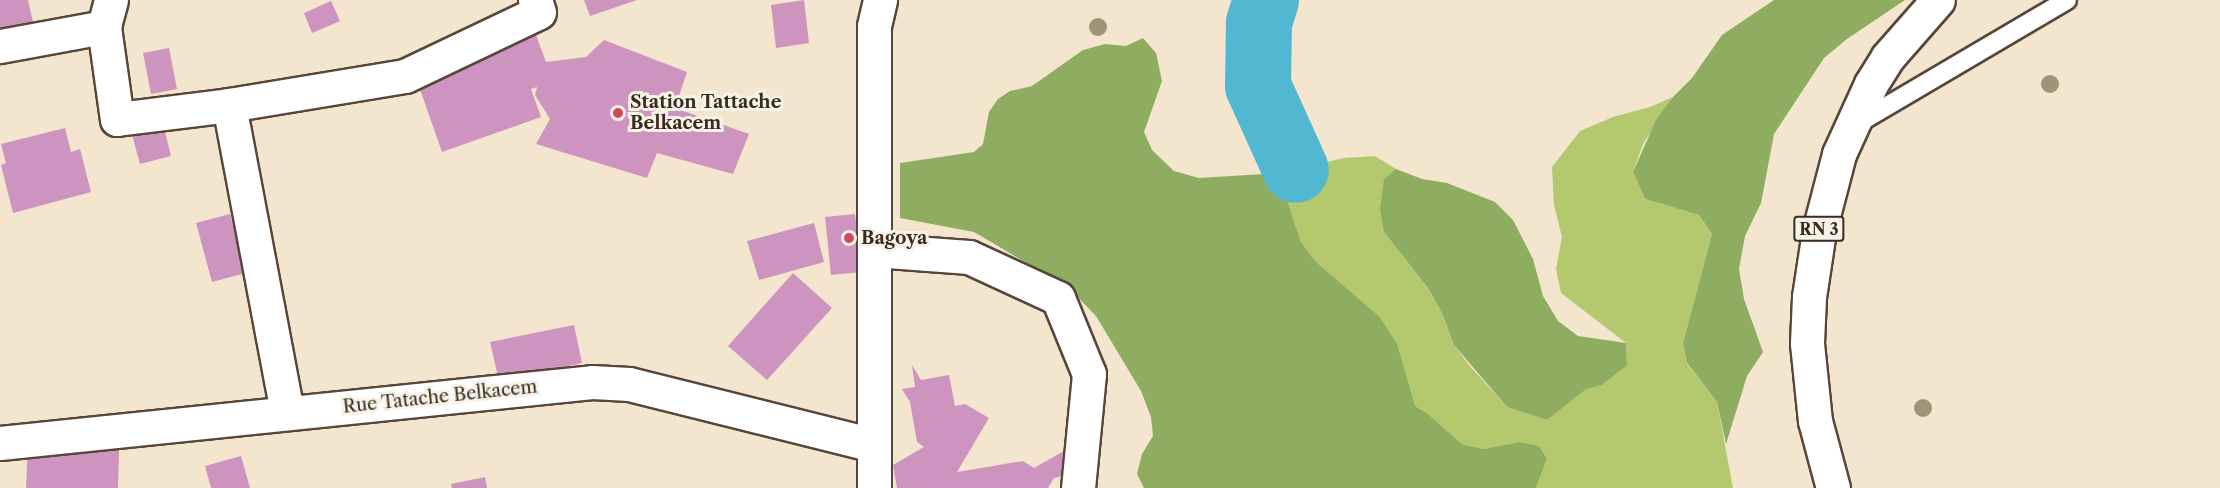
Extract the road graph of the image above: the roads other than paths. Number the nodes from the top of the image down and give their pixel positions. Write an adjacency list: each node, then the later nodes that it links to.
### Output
1 (535, 0): 7 (street)
2 (1938, 0): 8 (street, RN 3)
3 (2067, 0): 8 (lane)
4 (877, 13): 9 (street)
5 (107, 14): 6 (street); 7 (street)
6 (0, 46)
7 (229, 105): 10 (street)
8 (1850, 127): 15 (street, RN 3)
9 (874, 242): 12 (street); 14 (street)
10 (287, 413): 11 (street, Rue Tatache Belkacem); 12 (street, Rue Tatache Belkacem)
11 (0, 443)
12 (874, 445): 13 (street)
13 (874, 488)
14 (1078, 488)
15 (1833, 488)

